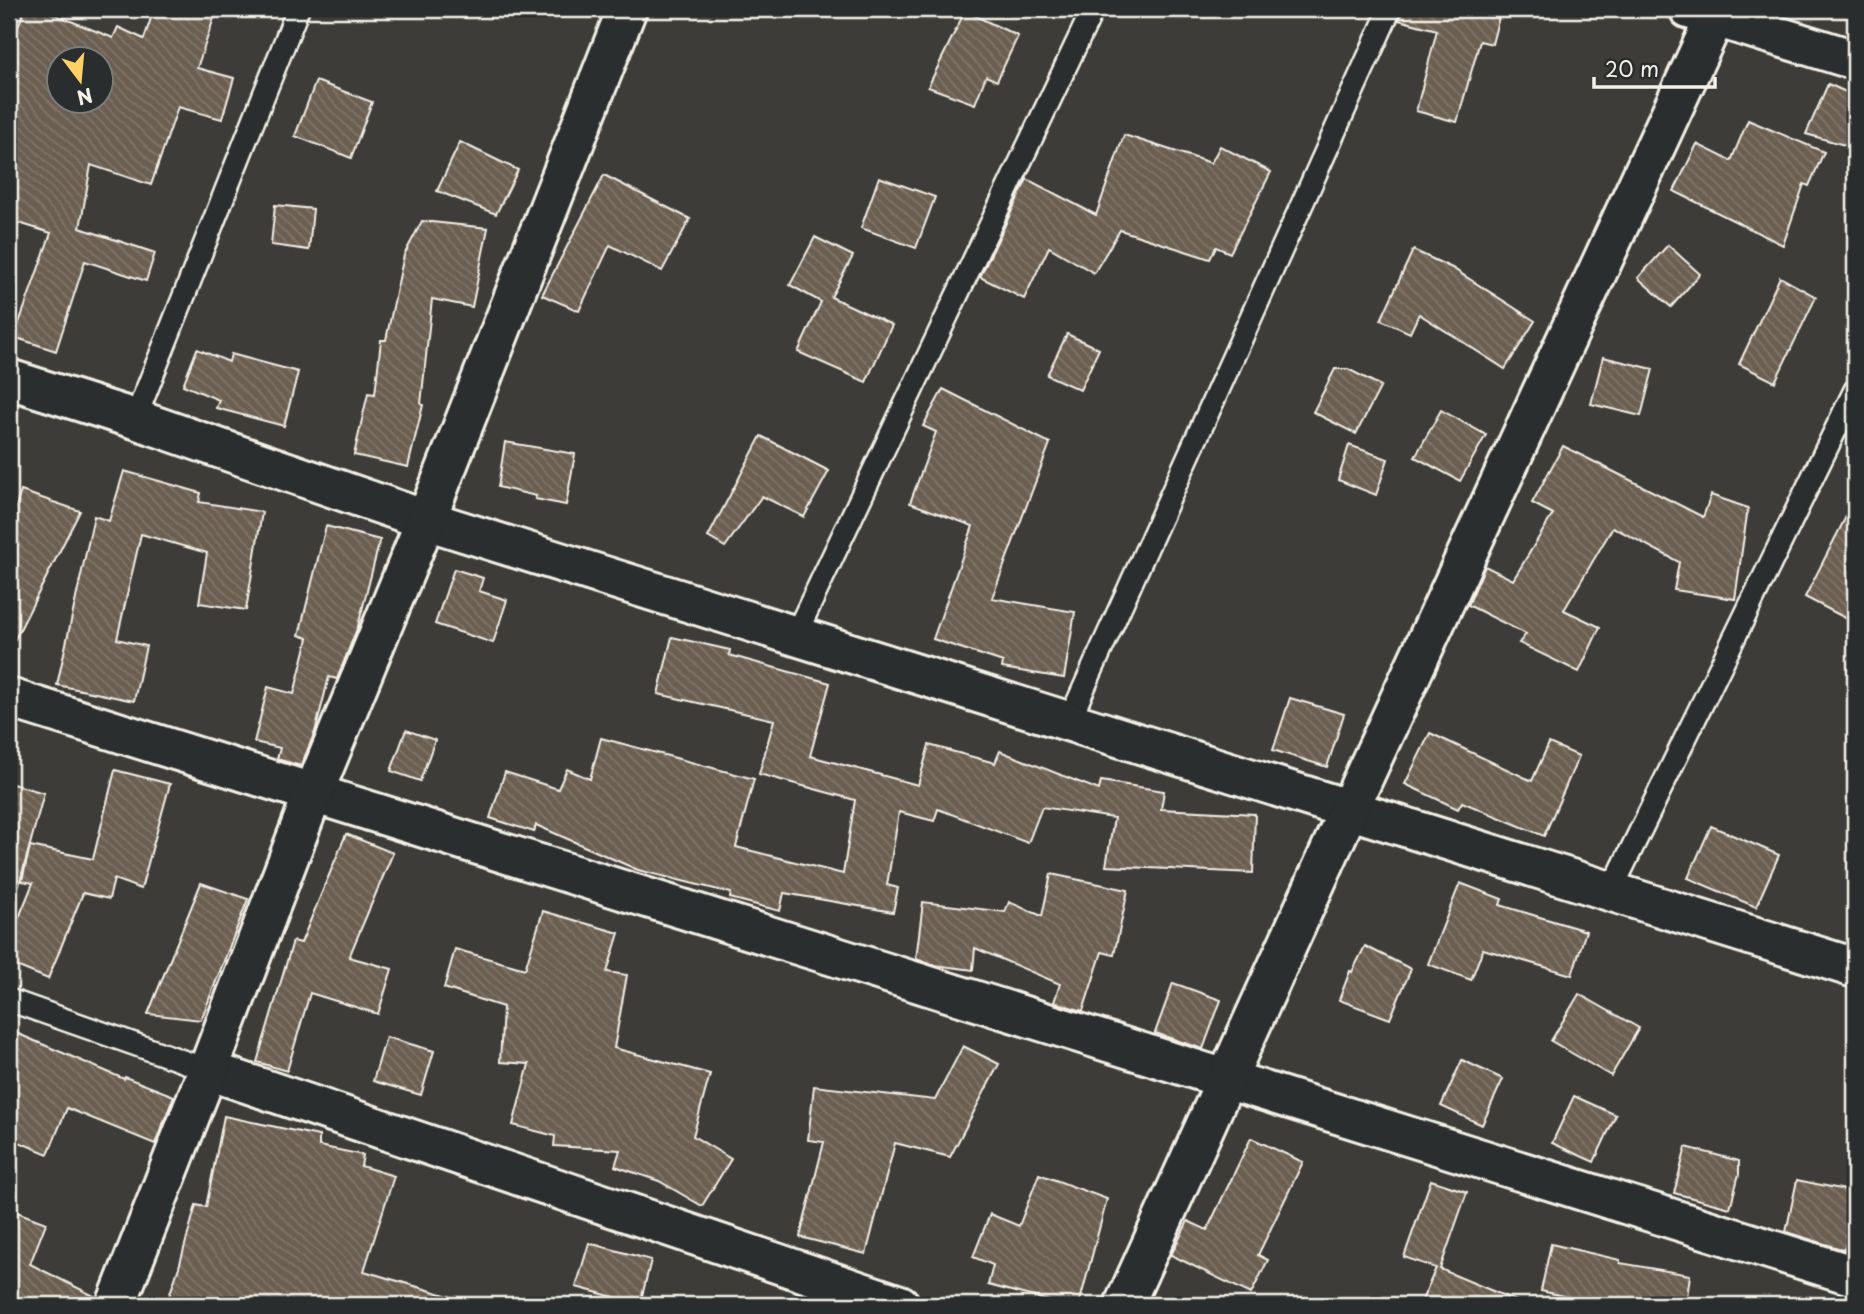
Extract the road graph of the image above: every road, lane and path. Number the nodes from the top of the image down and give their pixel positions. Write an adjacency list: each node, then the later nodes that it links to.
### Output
1 (298, 9): 9 (lane)
2 (627, 9): 10 (street)
3 (1093, 9): 11 (lane)
4 (1390, 9): 13 (lane)
5 (1708, 12): 6 (street); 15 (street)
6 (1855, 60)
7 (9, 379): 9 (street)
8 (1855, 390): 16 (lane)
9 (135, 419): 10 (street)
10 (426, 520): 11 (street); 14 (street)
11 (795, 636): 13 (street)
12 (9, 698): 14 (street)
13 (1069, 721): 15 (street)
14 (313, 794): 19 (street); 20 (street)
15 (1349, 809): 16 (street); 20 (street)
16 (1611, 891): 17 (street)
17 (1855, 968)
18 (9, 1000): 19 (lane)
19 (208, 1070): 22 (street); 23 (street)
20 (1226, 1080): 21 (street); 24 (street)
21 (1855, 1276)
22 (116, 1305)
23 (900, 1305)
24 (1124, 1305)

